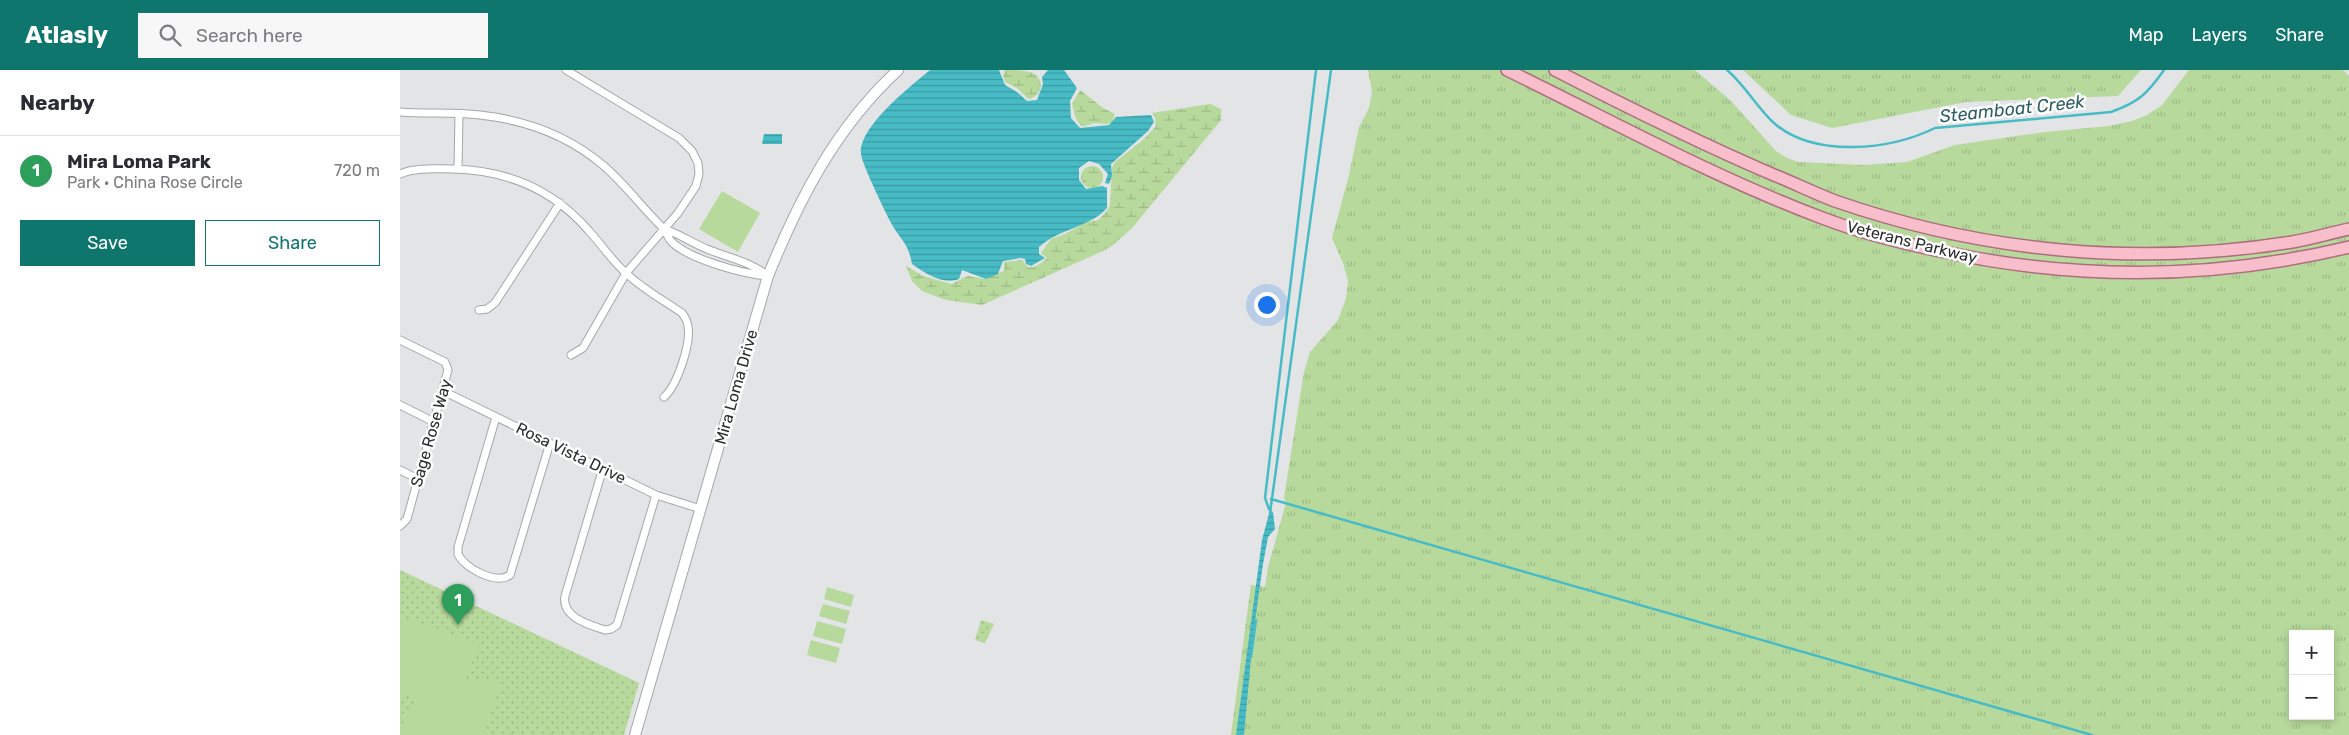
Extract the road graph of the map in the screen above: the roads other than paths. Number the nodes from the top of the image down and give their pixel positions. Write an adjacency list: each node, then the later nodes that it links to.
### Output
1 (566, 70): 10 (street)
2 (898, 70): 14 (main road, Mira Loma Drive)
3 (1507, 70): 12 (main road, Veterans Parkway)
4 (1555, 70): 11 (main road, Veterans Parkway)
5 (400, 112): 6 (street)
6 (458, 114): 7 (street); 10 (street)
7 (458, 170): 8 (street); 9 (street)
8 (400, 174)
9 (560, 203): 13 (street); 15 (street)
10 (664, 229): 13 (street); 14 (street); 14 (street)
11 (2349, 229)
12 (2349, 247)
13 (626, 273): 17 (street); 19 (street)
14 (768, 276): 28 (main road, Mira Loma Drive)
15 (479, 310)
16 (400, 340): 18 (street, Sage Rose Way)
17 (571, 355)
18 (444, 392): 21 (street, Rosa Vista Drive); 22 (street, Sage Rose Way)
19 (664, 397)
20 (400, 405): 22 (street)
21 (496, 417): 23 (street, Rosa Vista Drive); 23 (street)
22 (434, 422): 26 (street, Sage Rose Way)
23 (550, 443): 24 (street, Rosa Vista Drive)
24 (603, 468): 27 (street, Rosa Vista Drive); 27 (street)
25 (400, 470): 26 (street)
26 (418, 479): 29 (street, Sage Rose Way)
27 (656, 495): 28 (street, Rosa Vista Drive)
28 (701, 509): 30 (main road, Mira Loma Drive)
29 (400, 526)
30 (635, 735)

